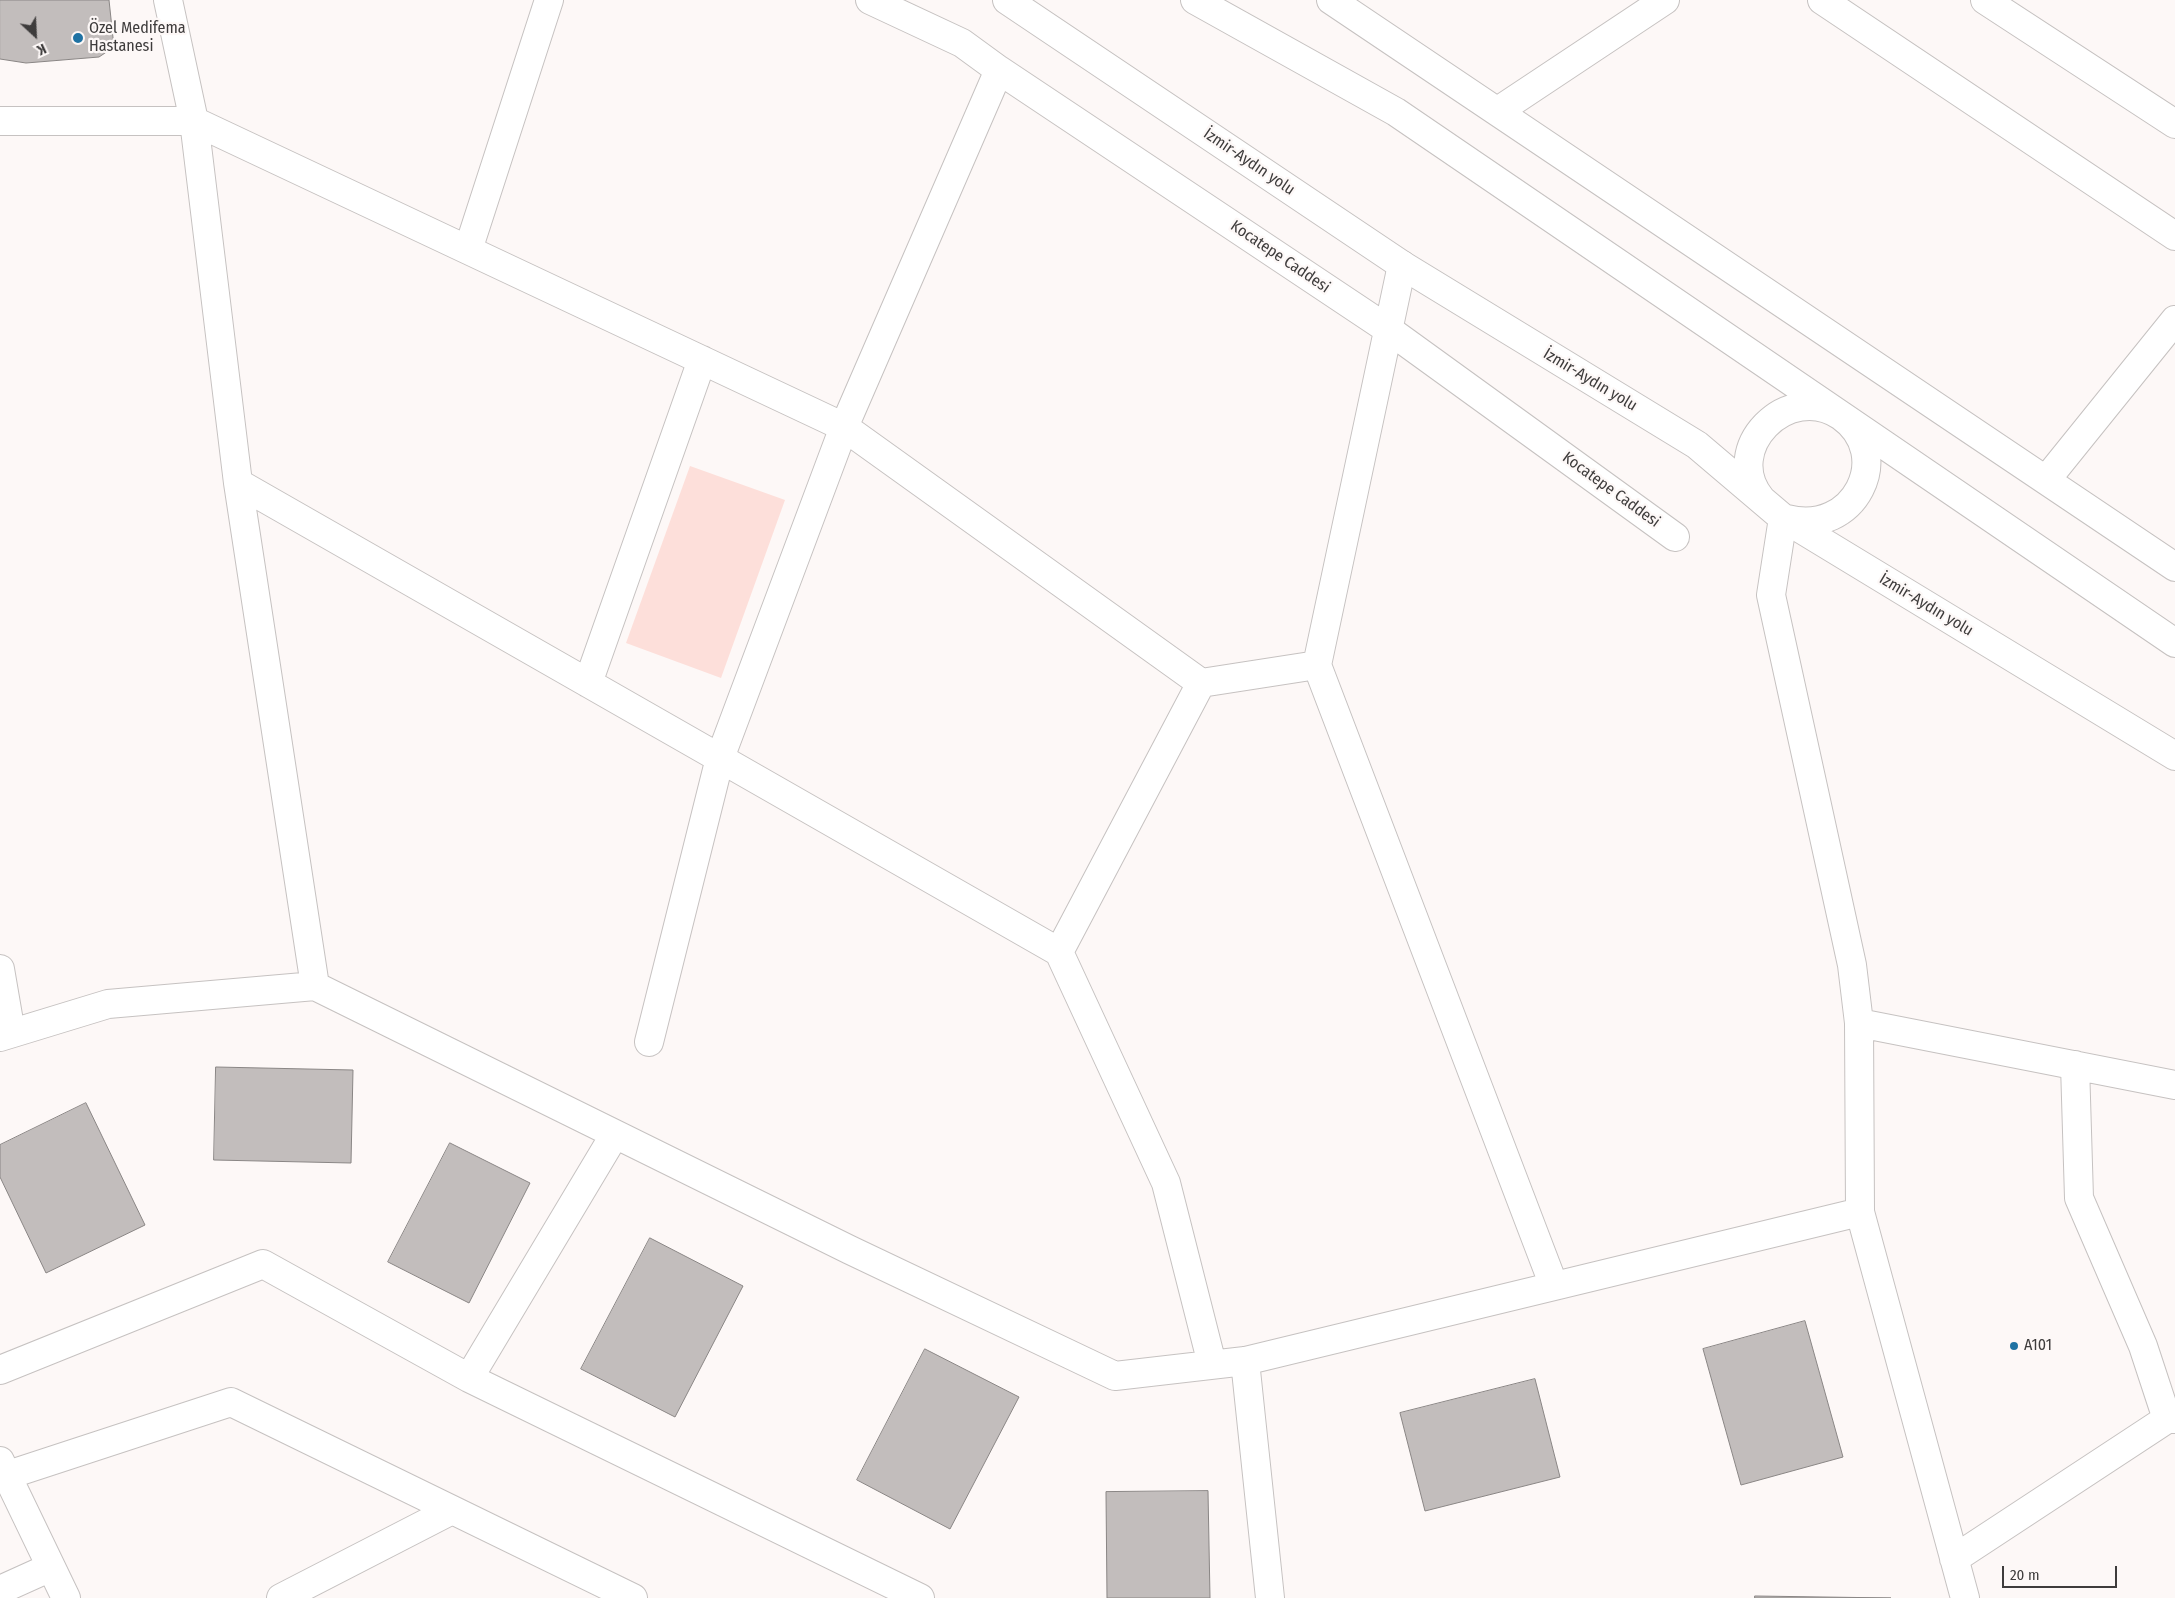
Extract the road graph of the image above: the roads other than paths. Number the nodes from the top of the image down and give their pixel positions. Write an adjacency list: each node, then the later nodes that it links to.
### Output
1 (168, 0): 13 (main road)
2 (549, 0): 16 (main road)
3 (870, 0): 10 (main road, Kocatepe Caddesi)
4 (1006, 0): 17 (main road, İzmir-Aydın yolu)
5 (1196, 0): 21 (main road)
6 (1665, 0): 11 (main road)
7 (1822, 0): 15 (main road)
8 (1985, 0): 14 (main road)
9 (1338, 2): 11 (main road)
10 (999, 70): 19 (main road, Kocatepe Caddesi); 22 (main road)
11 (1498, 111): 23 (main road)
12 (0, 121): 13 (main road)
13 (194, 121): 16 (main road); 24 (main road)
14 (2175, 124)
15 (2175, 236)
16 (468, 250): 20 (main road)
17 (1402, 265): 19 (main road); 25 (main road, İzmir-Aydın yolu)
18 (2175, 320): 23 (main road)
19 (1388, 330): 26 (main road, Kocatepe Caddesi); 29 (main road)
20 (702, 360): 22 (main road); 31 (main road)
21 (1840, 416): 25 (main road); 25 (main road); 28 (main road)
22 (844, 427): 30 (main road); 33 (main road)
23 (2046, 480): 27 (main road)
24 (238, 483): 31 (main road); 36 (main road)
25 (1774, 510): 32 (main road, İzmir-Aydın yolu); 37 (main road)
26 (1675, 537)
27 (2175, 567)
28 (2175, 643)
29 (1318, 664): 30 (main road); 44 (main road)
30 (1202, 682): 34 (main road)
31 (588, 683): 33 (main road)
32 (2175, 756)
33 (720, 758): 34 (main road); 39 (main road)
34 (1059, 952): 46 (main road)
35 (0, 968): 38 (main road)
36 (315, 986): 38 (main road); 42 (main road)
37 (1859, 1022): 40 (main road); 43 (main road)
38 (6, 1035)
39 (649, 1042)
40 (2075, 1065): 41 (main road); 49 (main road)
41 (2175, 1085)
42 (615, 1134): 46 (main road); 48 (main road)
43 (1860, 1212): 44 (main road); 52 (main road)
44 (1554, 1286): 45 (main road)
45 (1245, 1361): 46 (main road); 59 (main road)
46 (1212, 1364)
47 (0, 1370): 48 (main road)
48 (469, 1378): 58 (main road)
49 (2171, 1419): 52 (main road)
50 (3, 1469): 51 (main road); 53 (main road)
51 (452, 1510): 56 (main road); 57 (main road)
52 (1954, 1559): 60 (main road)
53 (51, 1567): 54 (main road); 55 (main road)
54 (0, 1590)
55 (66, 1598)
56 (281, 1598)
57 (633, 1598)
58 (920, 1598)
59 (1270, 1598)
60 (1965, 1598)

